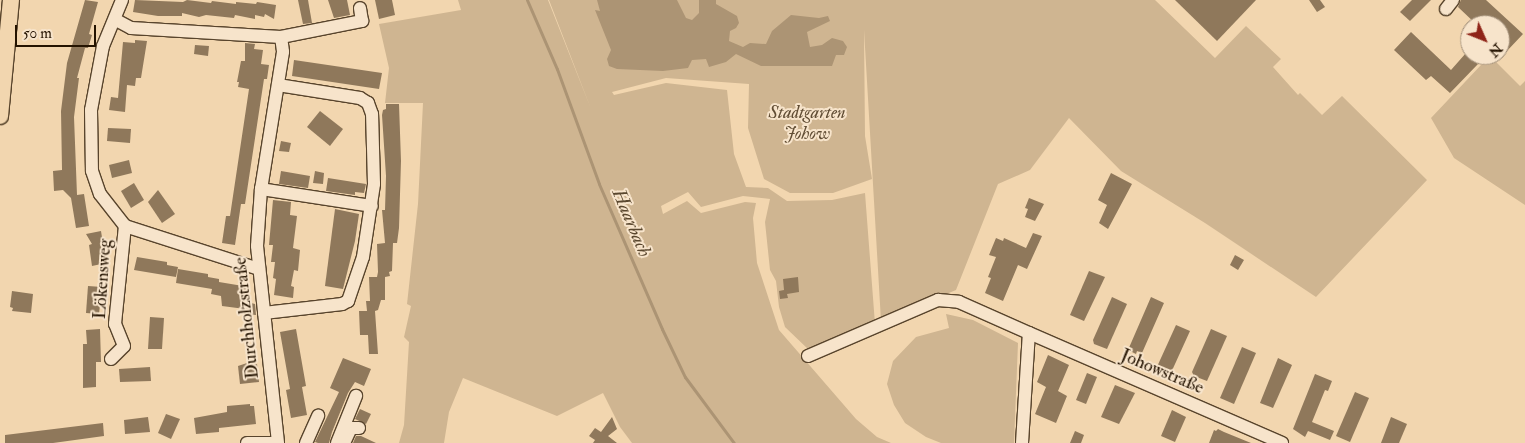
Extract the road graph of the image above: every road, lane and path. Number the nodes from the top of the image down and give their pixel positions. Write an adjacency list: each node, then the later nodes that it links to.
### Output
1 (11, 0): 7 (main road)
2 (122, 0): 4 (street, Lökensweg)
3 (360, 8): 5 (street)
4 (116, 20): 5 (street); 10 (street, Lökensweg)
5 (281, 36): 6 (street, Durchholzstraße)
6 (278, 85): 8 (street, Durchholzstraße); 9 (street)
7 (0, 116)
8 (261, 189): 9 (street); 11 (street, Durchholzstraße)
9 (372, 206): 12 (street)
10 (125, 226): 11 (street, Lökensweg); 15 (street, Lökensweg)
11 (259, 269): 12 (street, Durchholzstraße)
12 (264, 313): 21 (street, Durchholzstraße)
13 (1029, 333): 14 (street, Johowstraße); 25 (street); 26 (street, Johowstraße)
14 (808, 356)
15 (111, 359)
16 (356, 396): 23 (street)
17 (318, 416): 22 (street)
18 (359, 428): 24 (street)
19 (247, 443): 20 (street)
20 (272, 443)
21 (278, 443)
22 (306, 443)
23 (337, 443)
24 (344, 443)
25 (1022, 443)
26 (1282, 443)

